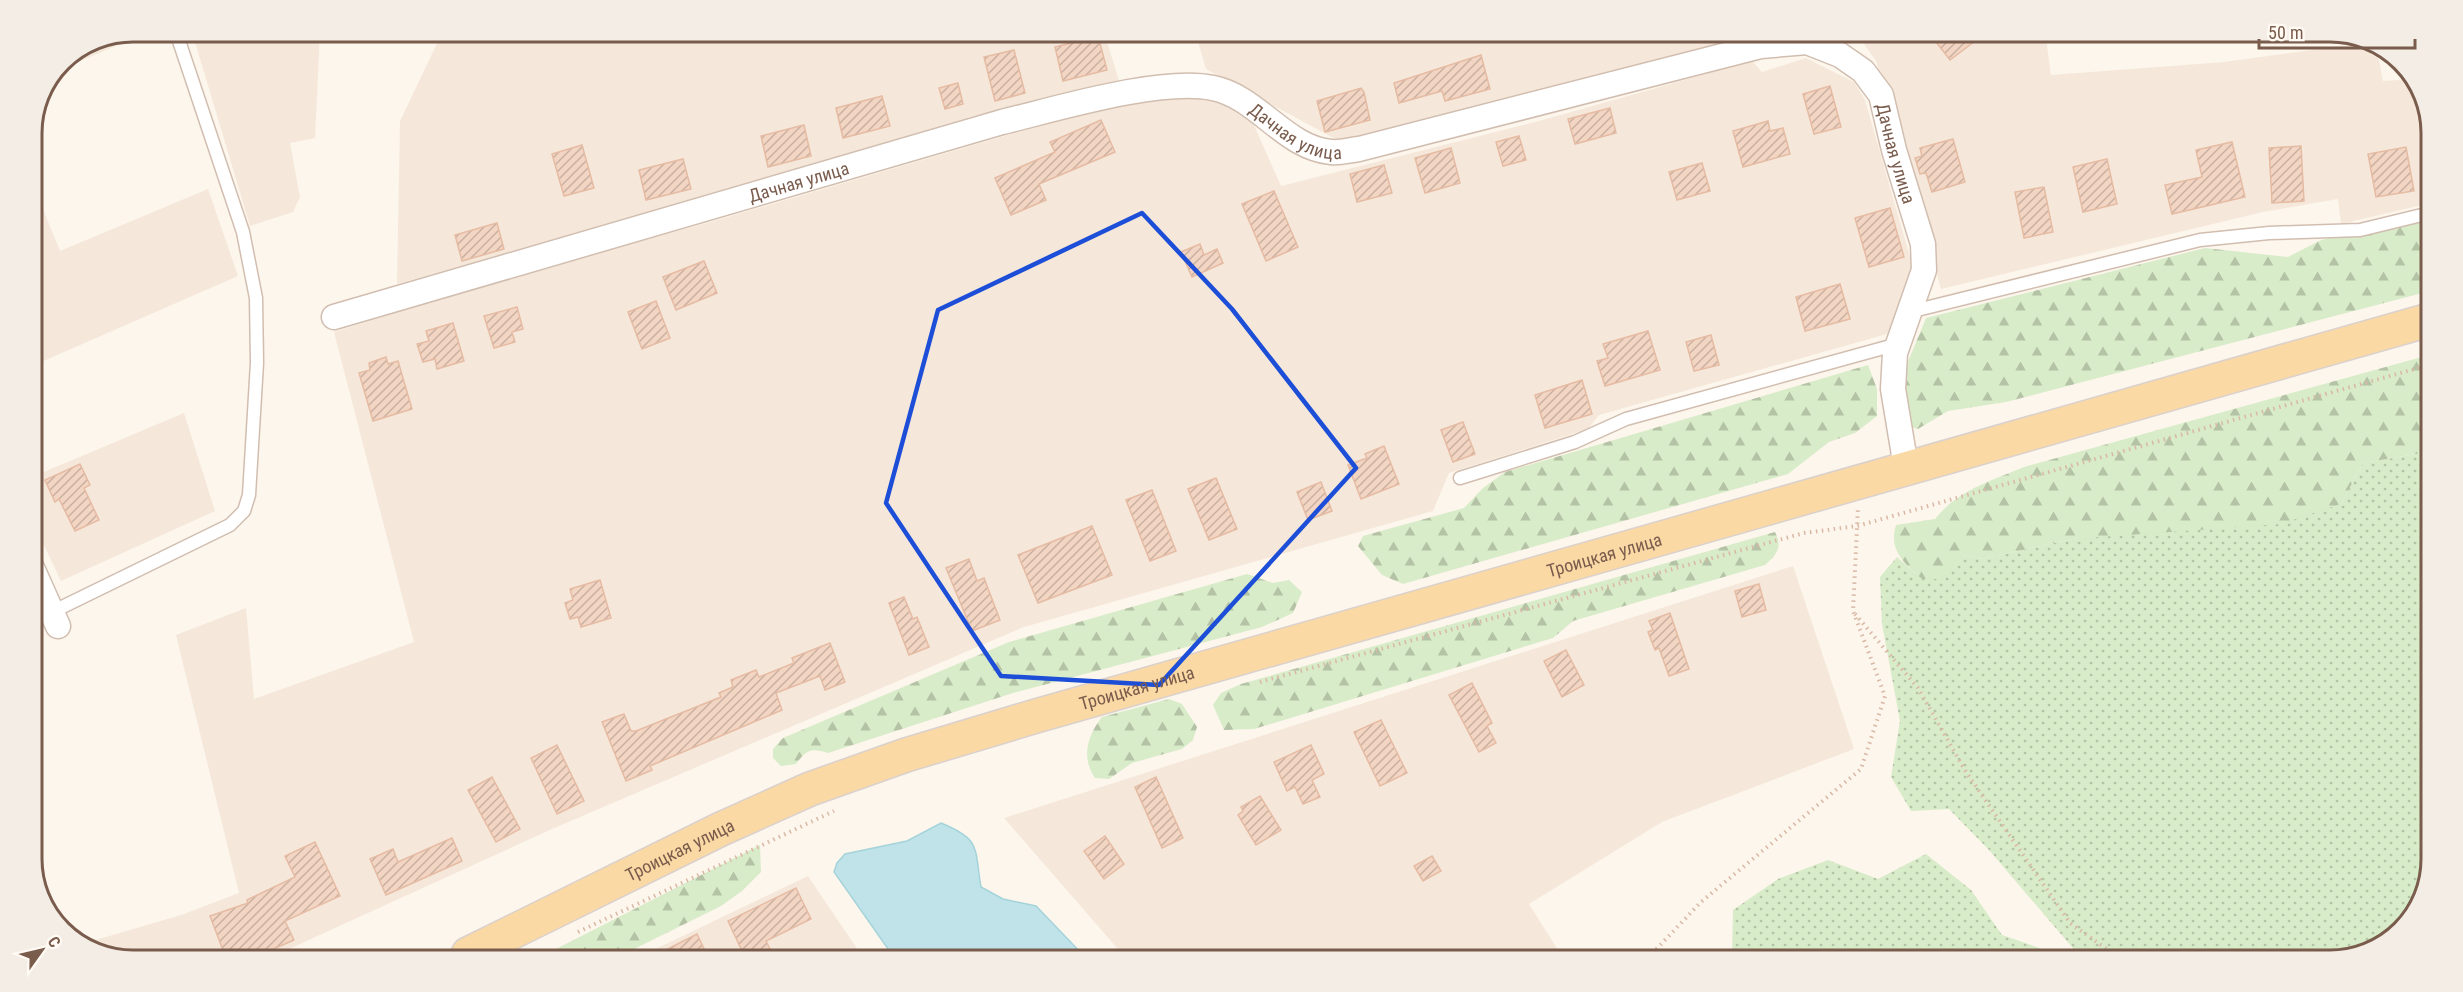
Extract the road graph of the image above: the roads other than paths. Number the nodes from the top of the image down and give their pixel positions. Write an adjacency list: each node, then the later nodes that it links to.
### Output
1 (179, 42): 10 (lane)
2 (2421, 215): 3 (lane)
3 (1908, 312): 4 (street, Дачная улица); 6 (street, Дачная улица)
4 (334, 317)
5 (2421, 322): 7 (main road, Троицкая улица)
6 (1898, 344): 7 (street, Дачная улица); 8 (lane)
7 (1906, 467): 11 (main road, Троицкая улица)
8 (1460, 478)
9 (42, 590): 10 (street)
10 (55, 619)
11 (476, 950)

